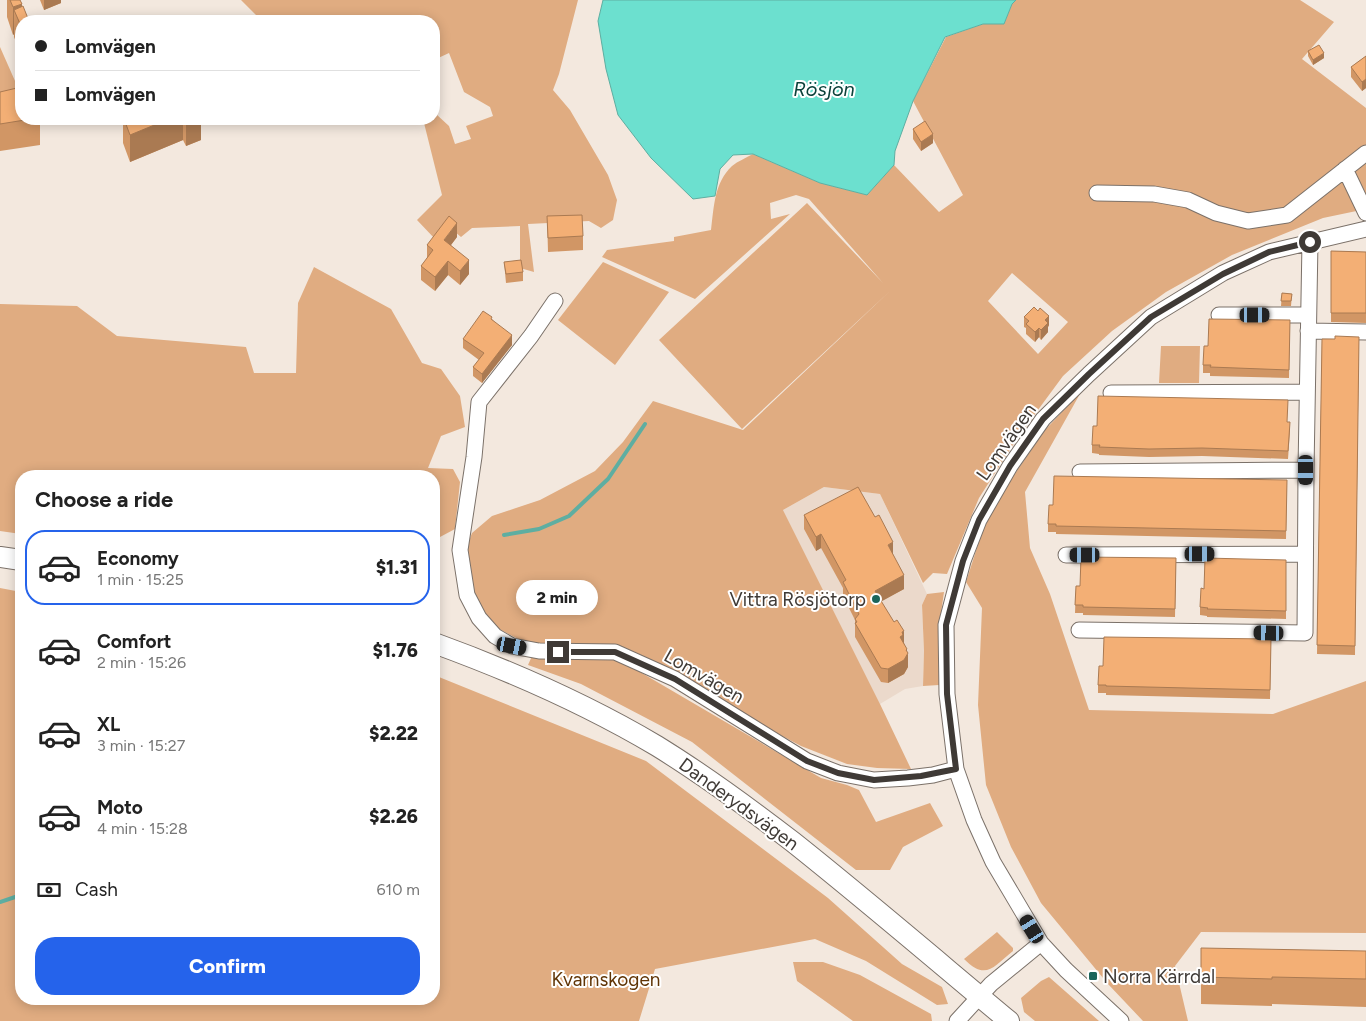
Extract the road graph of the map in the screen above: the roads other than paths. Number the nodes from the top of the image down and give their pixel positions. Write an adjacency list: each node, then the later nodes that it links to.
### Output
1 (1366, 153): 2 (street)
2 (1345, 169): 3 (street); 4 (street)
3 (1097, 193)
4 (1366, 214)
5 (1366, 229): 6 (street, Lomvägen)
6 (1310, 242): 9 (street); 22 (street, Lomvägen)
7 (555, 301): 22 (street, Lomvägen)
8 (1220, 315): 9 (street)
9 (1308, 315): 10 (street)
10 (1308, 331): 11 (street); 12 (street)
11 (1366, 332)
12 (1307, 392): 13 (street); 14 (street)
13 (1111, 393)
14 (1306, 470): 15 (street); 16 (street)
15 (1080, 472)
16 (1305, 554): 17 (street); 20 (street)
17 (1066, 555)
18 (0, 556): 19 (main road)
19 (15, 559)
20 (1079, 630)
21 (440, 645): 24 (main road, Danderydsvägen)
22 (956, 769): 23 (street, Lomvägen)
23 (1041, 943): 24 (street); 27 (street, Lomvägen)
24 (979, 996): 25 (street); 26 (main road, Danderydsvägen)
25 (956, 1021)
26 (1008, 1021)
27 (1121, 1021)

